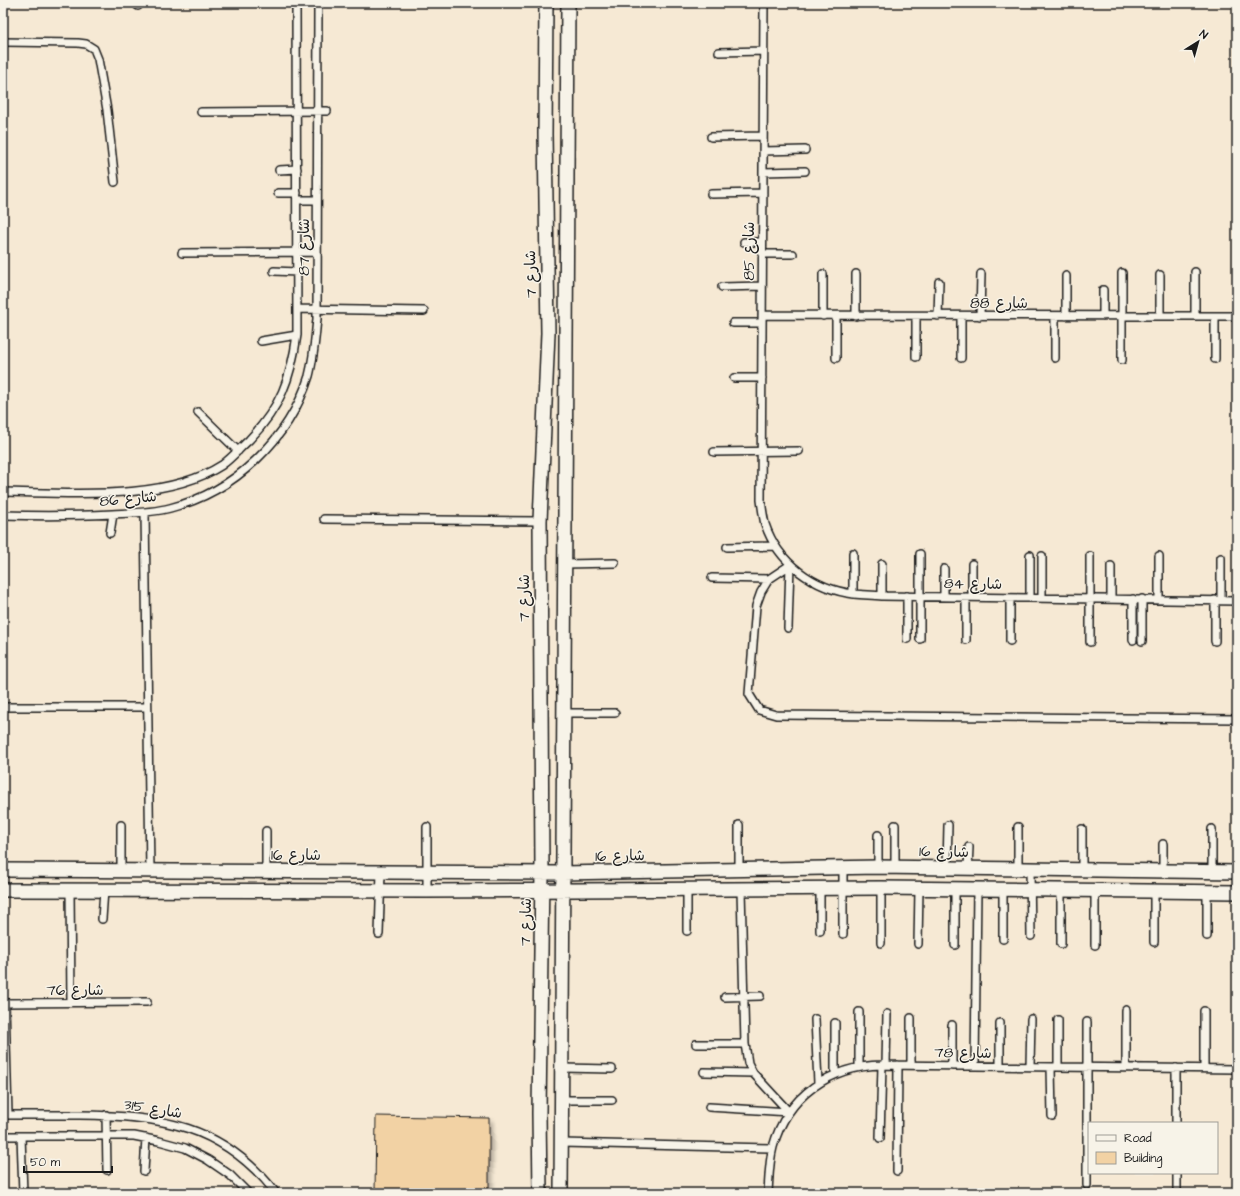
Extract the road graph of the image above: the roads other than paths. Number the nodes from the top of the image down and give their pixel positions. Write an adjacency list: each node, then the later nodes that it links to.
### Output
1 (296, 3): 11 (lane, شارع 87)
2 (318, 3): 9 (lane, شارع 87)
3 (546, 3): 90 (street, شارع 7)
4 (568, 3): 102 (street)
5 (764, 3): 8 (lane, شارع 85)
6 (3, 42): 21 (lane)
7 (719, 52): 8 (lane)
8 (764, 52): 13 (lane, شارع 85)
9 (317, 110): 10 (lane); 11 (lane); 26 (lane, شارع 87)
10 (327, 110)
11 (296, 111): 12 (lane); 17 (lane, شارع 87)
12 (202, 112)
13 (763, 136): 14 (lane); 16 (lane, شارع 85)
14 (711, 137)
15 (805, 150): 16 (lane)
16 (763, 151): 20 (lane, شارع 85)
17 (297, 169): 18 (lane); 25 (lane, شارع 87)
18 (279, 170)
19 (805, 171): 20 (lane)
20 (763, 172): 23 (lane, شارع 85)
21 (116, 182)
22 (278, 193): 25 (lane)
23 (763, 193): 24 (lane); 28 (lane, شارع 85)
24 (710, 194)
25 (297, 196): 26 (lane); 29 (lane, شارع 87)
26 (317, 200): 30 (lane, شارع 87)
27 (744, 242): 28 (lane)
28 (762, 242): 32 (lane, شارع 85)
29 (297, 252): 30 (lane); 31 (lane); 35 (lane, شارع 87)
30 (317, 252): 48 (lane, شارع 87)
31 (182, 253)
32 (762, 254): 33 (lane); 44 (lane, شارع 85)
33 (793, 254)
34 (274, 271): 35 (lane)
35 (297, 272): 47 (lane, شارع 87)
36 (1195, 272): 62 (lane)
37 (823, 274): 50 (lane)
38 (856, 274): 52 (lane)
39 (981, 274): 56 (lane)
40 (1122, 274): 60 (lane)
41 (1160, 275): 61 (lane)
42 (1066, 276): 58 (lane)
43 (938, 282): 54 (lane)
44 (762, 286): 45 (lane); 65 (lane, شارع 85)
45 (722, 287)
46 (1103, 290): 59 (lane)
47 (297, 309): 48 (lane); 67 (lane, شارع 87)
48 (317, 309): 49 (lane); 83 (lane, شارع 87)
49 (424, 311)
50 (823, 316): 51 (lane, شارع 88); 65 (lane, شارع 88)
51 (836, 316): 52 (lane, شارع 88); 69 (lane)
52 (856, 316): 53 (lane, شارع 88)
53 (916, 316): 54 (lane, شارع 88); 70 (lane)
54 (938, 316): 55 (lane, شارع 88)
55 (961, 316): 56 (lane, شارع 88); 71 (lane)
56 (980, 316): 57 (lane, شارع 88)
57 (1055, 316): 58 (lane, شارع 88); 72 (lane)
58 (1066, 316): 59 (lane, شارع 88)
59 (1103, 316): 60 (lane, شارع 88)
60 (1122, 316): 61 (lane, شارع 88); 74 (lane)
61 (1160, 316): 62 (lane, شارع 88)
62 (1195, 316): 63 (lane, شارع 88)
63 (1215, 316): 64 (lane, شارع 88); 73 (lane)
64 (1237, 316)
65 (762, 319): 66 (lane, شارع 88); 76 (lane, شارع 85)
66 (733, 324)
67 (297, 335): 68 (lane); 78 (lane, شارع 87)
68 (261, 341)
69 (836, 358)
70 (916, 358)
71 (961, 358)
72 (1055, 358)
73 (1215, 359)
74 (1122, 360)
75 (734, 378): 76 (lane)
76 (762, 378): 79 (lane, شارع 85)
77 (198, 412): 78 (lane)
78 (238, 451): 82 (lane, شارع 87)
79 (761, 451): 80 (lane); 81 (lane); 85 (lane, شارع 85)
80 (799, 451)
81 (714, 452)
82 (232, 456): 84 (lane, شارع 86)
83 (245, 470): 86 (lane, شارع 86)
84 (3, 492)
85 (761, 500): 92 (lane, شارع 84)
86 (145, 513): 87 (lane, شارع 86); 136 (lane)
87 (113, 514): 88 (lane, شارع 86); 91 (lane)
88 (3, 515)
89 (324, 519): 90 (lane)
90 (540, 521): 168 (street, شارع 7)
91 (110, 533)
92 (775, 546): 93 (lane); 105 (lane, شارع 84)
93 (727, 547)
94 (853, 553): 110 (lane)
95 (920, 554): 113 (lane)
96 (1030, 555): 117 (lane)
97 (1042, 556): 118 (lane)
98 (1090, 556): 119 (lane)
99 (1160, 556): 123 (lane)
100 (1221, 558): 124 (lane)
101 (615, 563): 102 (lane)
102 (565, 564): 137 (street)
103 (882, 564): 111 (lane)
104 (972, 564): 115 (lane)
105 (790, 565): 109 (lane); 110 (lane, شارع 84); 126 (lane)
106 (1111, 566): 120 (lane)
107 (944, 569): 114 (lane)
108 (712, 578): 109 (lane)
109 (769, 580): 139 (lane)
110 (853, 594): 111 (lane, شارع 84)
111 (882, 596): 112 (lane, شارع 84)
112 (907, 596): 113 (lane, شارع 84); 127 (lane)
113 (920, 597): 114 (lane, شارع 84); 128 (lane)
114 (944, 597): 115 (lane, شارع 84)
115 (969, 597): 116 (lane, شارع 84); 129 (lane)
116 (1010, 598): 117 (lane, شارع 84); 131 (lane)
117 (1030, 598): 118 (lane, شارع 84)
118 (1042, 598): 119 (lane, شارع 84)
119 (1090, 599): 120 (lane, شارع 84); 134 (lane)
120 (1111, 599): 121 (lane, شارع 84)
121 (1133, 599): 122 (lane, شارع 84); 130 (lane)
122 (1142, 599): 123 (lane, شارع 84); 132 (lane)
123 (1159, 599): 124 (lane, شارع 84)
124 (1218, 600): 125 (lane, شارع 84); 133 (lane)
125 (1237, 600)
126 (788, 628)
127 (907, 639)
128 (920, 639)
129 (966, 640)
130 (1133, 640)
131 (1010, 641)
132 (1142, 641)
133 (1215, 641)
134 (1090, 642)
135 (3, 707): 136 (lane)
136 (147, 707): 162 (lane)
137 (564, 713): 138 (lane); 172 (street)
138 (615, 713)
139 (1237, 720)
140 (121, 825): 161 (lane)
141 (739, 825): 158 (lane)
142 (895, 825): 154 (lane)
143 (948, 826): 155 (lane)
144 (427, 827): 167 (lane)
145 (1018, 827): 159 (lane)
146 (1212, 828): 170 (lane)
147 (1082, 829): 160 (lane)
148 (266, 831): 164 (lane)
149 (878, 835): 152 (lane)
150 (1164, 844): 165 (lane)
151 (969, 847): 156 (lane)
152 (878, 867): 153 (street, شارع 16); 154 (street, شارع 16)
153 (843, 868): 158 (street, شارع 16); 174 (lane)
154 (895, 868): 155 (street, شارع 16)
155 (947, 868): 156 (street, شارع 16)
156 (968, 869): 159 (street, شارع 16)
157 (3, 870): 161 (street, شارع 16)
158 (739, 870): 169 (street, شارع 16)
159 (1024, 870): 160 (street, شارع 16); 189 (lane)
160 (1082, 870): 165 (street, شارع 16)
161 (122, 871): 162 (street, شارع 16)
162 (150, 871): 163 (street, شارع 16)
163 (193, 871): 164 (street, شارع 16); 182 (street)
164 (266, 871): 166 (street, شارع 16)
165 (1163, 871): 170 (street, شارع 16)
166 (381, 872): 167 (street, شارع 16); 192 (lane)
167 (427, 872): 168 (street, شارع 16); 193 (lane)
168 (542, 872): 172 (street, شارع 16); 183 (street, شارع 7)
169 (665, 872): 172 (street, شارع 16); 185 (street)
170 (1212, 872): 171 (street, شارع 16)
171 (1237, 872)
172 (563, 873): 184 (street)
173 (820, 888): 174 (street); 187 (street); 199 (lane)
174 (843, 888): 175 (street); 201 (lane)
175 (881, 888): 176 (street); 206 (lane)
176 (919, 889): 177 (street); 207 (lane)
177 (955, 889): 178 (street); 210 (lane)
178 (977, 889): 188 (street); 235 (lane)
179 (3, 890): 180 (street)
180 (70, 890): 181 (street); 216 (lane)
181 (104, 890): 182 (street); 197 (lane)
182 (194, 890): 192 (street)
183 (542, 890): 184 (street); 193 (street); 274 (street, شارع 7)
184 (563, 890): 185 (street); 241 (street)
185 (665, 890): 186 (street)
186 (687, 890): 187 (street); 198 (lane)
187 (741, 890): 213 (lane)
188 (1003, 890): 189 (street); 204 (lane)
189 (1030, 890): 190 (street); 202 (lane)
190 (1061, 890): 191 (street); 208 (lane)
191 (1095, 890): 194 (street); 209 (lane)
192 (381, 891): 193 (street); 200 (lane)
193 (427, 891)
194 (1154, 891): 195 (street); 205 (lane)
195 (1207, 892): 196 (street); 203 (lane)
196 (1237, 892)
197 (102, 919)
198 (687, 931)
199 (820, 931)
200 (379, 934)
201 (843, 934)
202 (1031, 936)
203 (1207, 936)
204 (1003, 939)
205 (1154, 942)
206 (881, 944)
207 (918, 944)
208 (1061, 944)
209 (1095, 944)
210 (955, 945)
211 (725, 996): 213 (lane)
212 (760, 996): 213 (lane)
213 (744, 997): 230 (lane)
214 (147, 1002): 216 (lane, شارع 76)
215 (4, 1003): 216 (lane, شارع 76); 255 (lane)
216 (71, 1003)
217 (1126, 1010): 242 (lane)
218 (1204, 1011): 244 (lane)
219 (859, 1012): 238 (lane)
220 (886, 1014): 231 (lane)
221 (911, 1018): 233 (lane)
222 (815, 1019): 250 (lane)
223 (1031, 1019): 237 (lane)
224 (1058, 1020): 239 (lane)
225 (1087, 1022): 240 (lane)
226 (835, 1023): 249 (lane)
227 (1000, 1023): 236 (lane)
228 (952, 1025): 234 (lane)
229 (696, 1044): 230 (lane)
230 (745, 1044): 248 (lane)
231 (884, 1065): 232 (lane, شارع 78); 238 (lane, شارع 78); 263 (lane)
232 (898, 1065): 233 (lane, شارع 78); 268 (lane)
233 (912, 1065): 234 (lane, شارع 78)
234 (952, 1066): 235 (lane, شارع 78)
235 (975, 1066): 236 (lane, شارع 78)
236 (1000, 1066): 237 (lane, شارع 78)
237 (1030, 1066): 239 (lane, شارع 78)
238 (859, 1067): 249 (lane, شارع 78)
239 (1055, 1067): 240 (lane, شارع 78); 257 (lane)
240 (1087, 1067): 242 (lane, شارع 78); 270 (lane)
241 (562, 1068): 245 (lane); 251 (street)
242 (1126, 1068): 243 (lane, شارع 78)
243 (1176, 1068): 244 (lane, شارع 78); 258 (lane)
244 (1204, 1068): 246 (lane, شارع 78)
245 (612, 1069)
246 (1237, 1069)
247 (704, 1072): 248 (lane)
248 (753, 1073): 254 (lane)
249 (835, 1074): 250 (lane, شارع 78)
250 (818, 1083): 254 (lane, شارع 78)
251 (562, 1100): 252 (lane); 264 (street)
252 (612, 1100)
253 (709, 1107): 254 (lane)
254 (788, 1112): 265 (lane, شارع 78)
255 (6, 1115): 256 (lane, شارع 315)
256 (106, 1115): 261 (lane); 273 (lane, شارع 315)
257 (1052, 1116)
258 (1176, 1122)
259 (3, 1136): 260 (lane, شارع 315)
260 (21, 1136): 261 (lane, شارع 315); 271 (lane)
261 (106, 1136): 262 (lane, شارع 315); 266 (lane)
262 (146, 1138): 267 (lane); 272 (lane, شارع 315)
263 (880, 1138)
264 (562, 1143): 265 (lane); 275 (street)
265 (772, 1148): 276 (lane, شارع 78)
266 (107, 1170)
267 (144, 1171)
268 (897, 1171)
269 (1177, 1174): 277 (lane)
270 (1087, 1185)
271 (23, 1193)
272 (248, 1193)
273 (276, 1193)
274 (540, 1193)
275 (561, 1193)
276 (768, 1193)
277 (1177, 1193)

